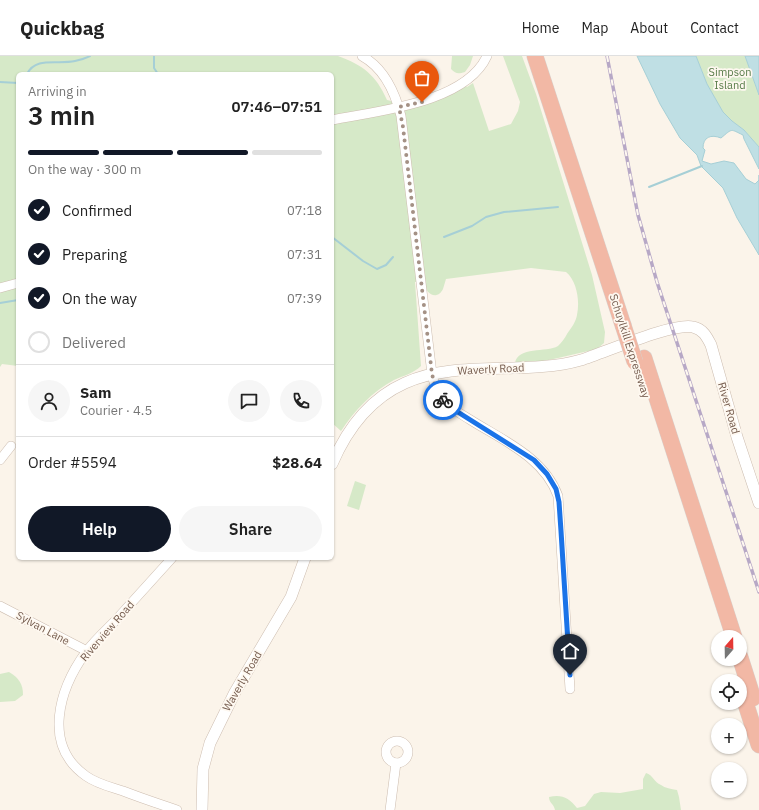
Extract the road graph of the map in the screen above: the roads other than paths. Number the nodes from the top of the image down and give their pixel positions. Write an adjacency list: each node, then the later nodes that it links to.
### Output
1 (362, 56): 5 (street)
2 (487, 56): 5 (street)
3 (535, 56): 7 (highway, Schuylkill Expressway)
4 (544, 56): 7 (highway, Schuylkill Expressway)
5 (399, 107): 6 (street); 12 (street)
6 (334, 120)
7 (573, 160): 11 (highway, Schuylkill Expressway, bridge)
8 (16, 284): 9 (street)
9 (0, 288)
10 (685, 326): 12 (street, Waverly Road); 16 (street, River Road)
11 (640, 360): 20 (highway, Schuylkill Expressway); 21 (highway, Schuylkill Expressway)
12 (432, 374): 15 (street, Waverly Road); 24 (street)
13 (11, 446): 14 (street)
14 (0, 460)
15 (334, 460)
16 (759, 503)
17 (170, 560): 22 (street, Riverview Road)
18 (304, 560): 30 (street, Waverly Road)
19 (0, 606): 22 (street, Sylvan Lane)
20 (722, 630)
21 (732, 630)
22 (87, 651): 29 (street, Riverview Road)
23 (743, 666): 26 (highway)
24 (570, 689)
25 (747, 708): 27 (highway)
26 (759, 715)
27 (759, 745)
28 (396, 763): 31 (street)
29 (177, 810)
30 (202, 810)
31 (390, 810)

